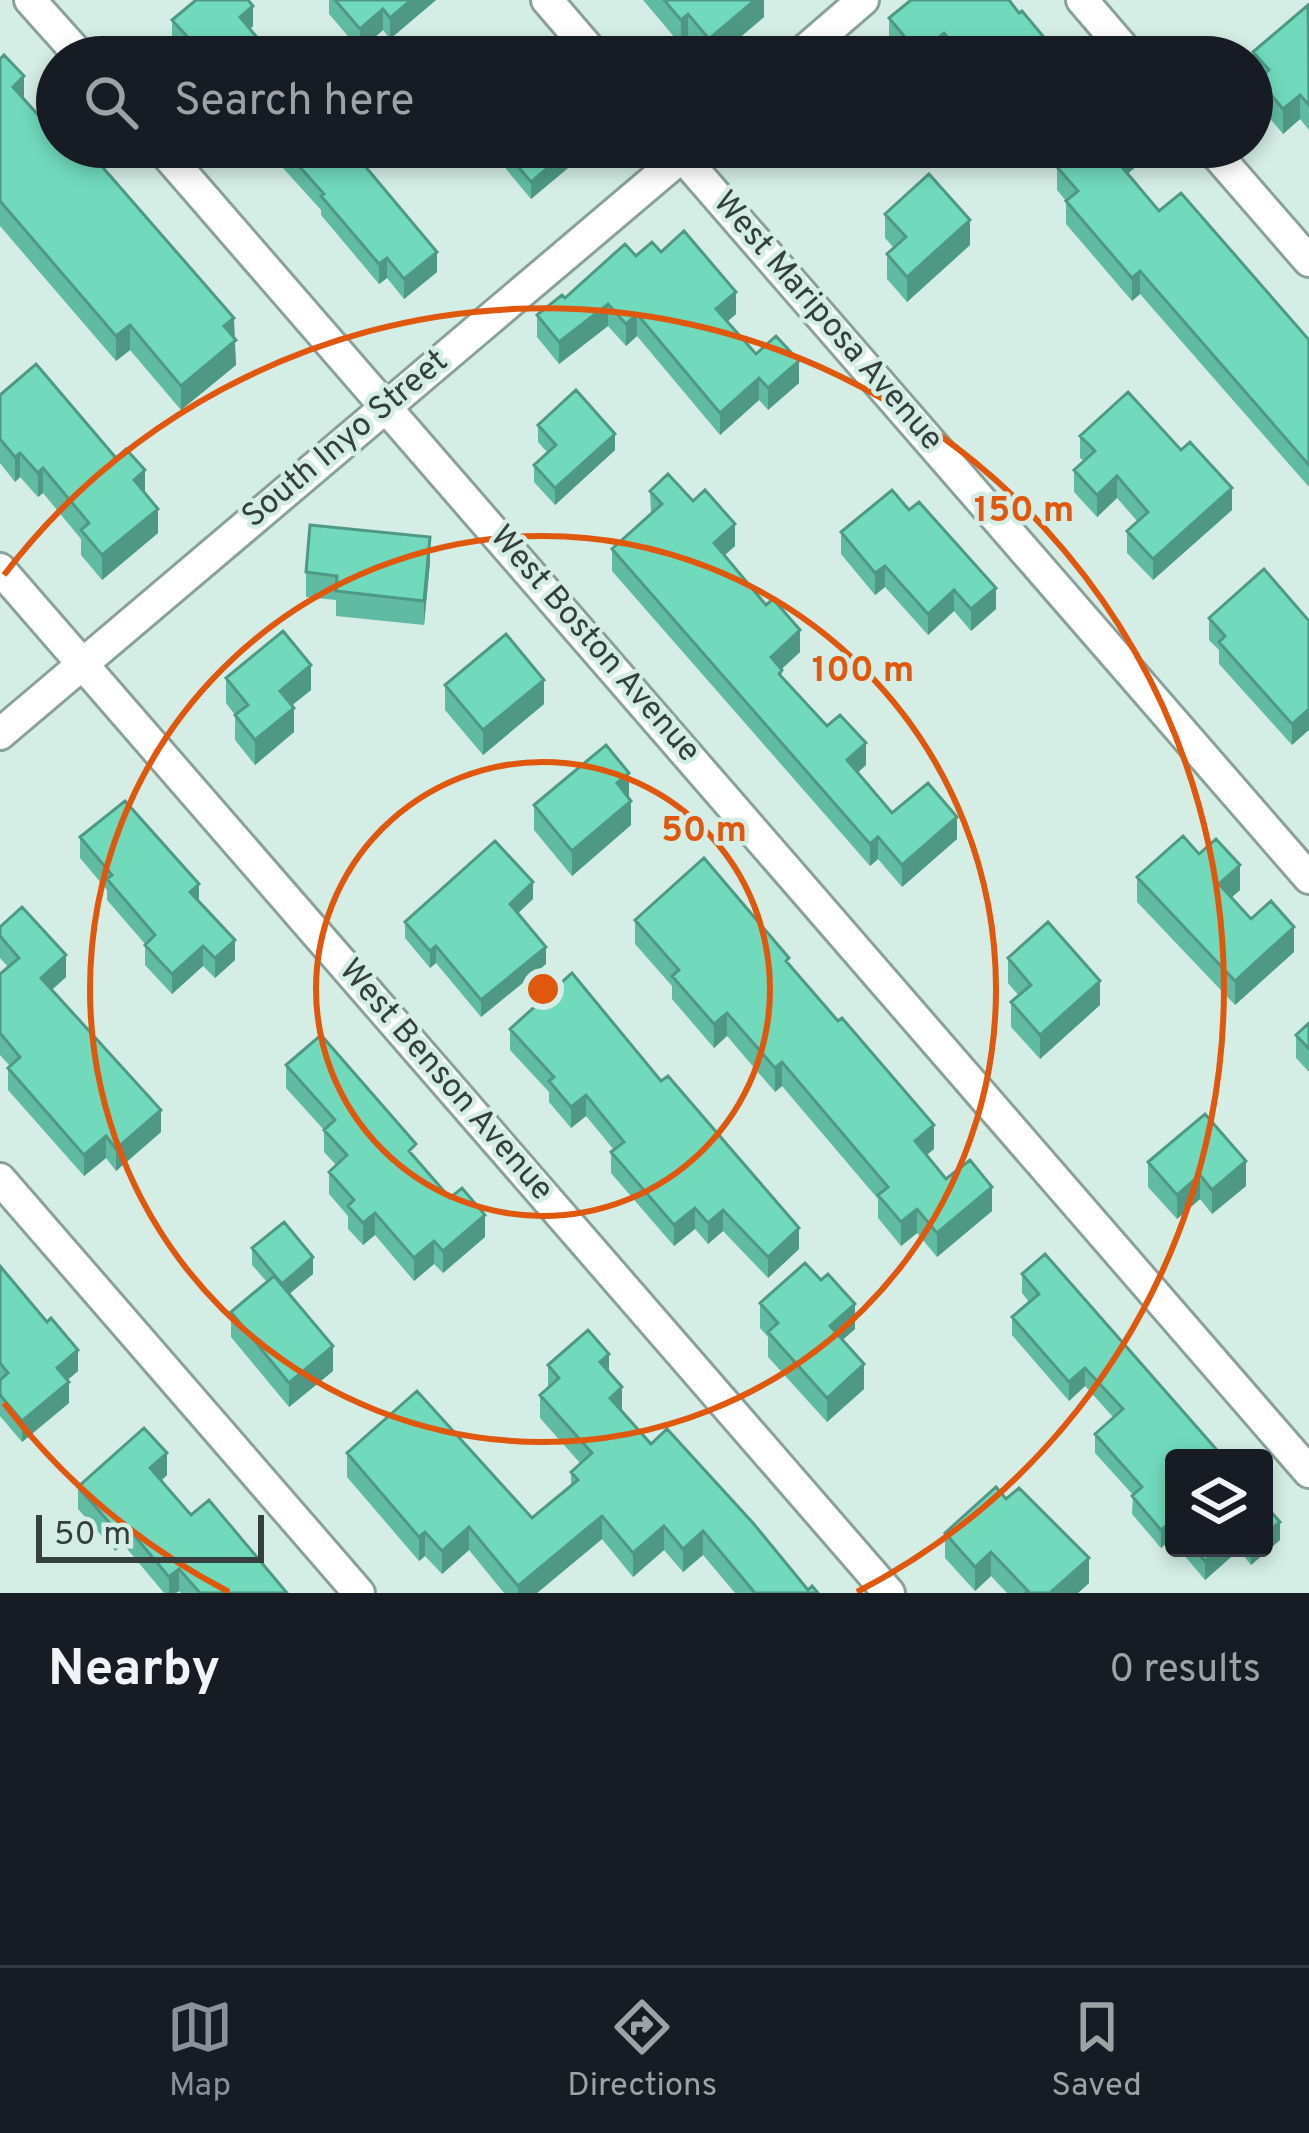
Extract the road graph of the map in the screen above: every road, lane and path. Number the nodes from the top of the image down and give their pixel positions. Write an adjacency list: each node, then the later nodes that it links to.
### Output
1 (30, 0): 5 (street)
2 (547, 0): 6 (street)
3 (863, 0): 7 (street)
4 (1082, 0): 8 (street)
5 (62, 36)
6 (578, 36)
7 (821, 36)
8 (1113, 36)
9 (178, 168): 14 (street, West Boston Avenue)
10 (662, 168): 14 (street, South Inyo Street)
11 (698, 168): 18 (street, West Mariposa Avenue)
12 (1228, 168): 13 (street)
13 (1309, 261)
14 (387, 406): 16 (street, South Inyo Street); 20 (street, West Boston Avenue)
15 (0, 569): 16 (street, West Benson Avenue)
16 (83, 664): 17 (street, South Inyo Street); 22 (street, West Benson Avenue)
17 (0, 734)
18 (1309, 878)
19 (0, 1179): 21 (street)
20 (1309, 1472)
21 (359, 1593)
22 (889, 1593)

